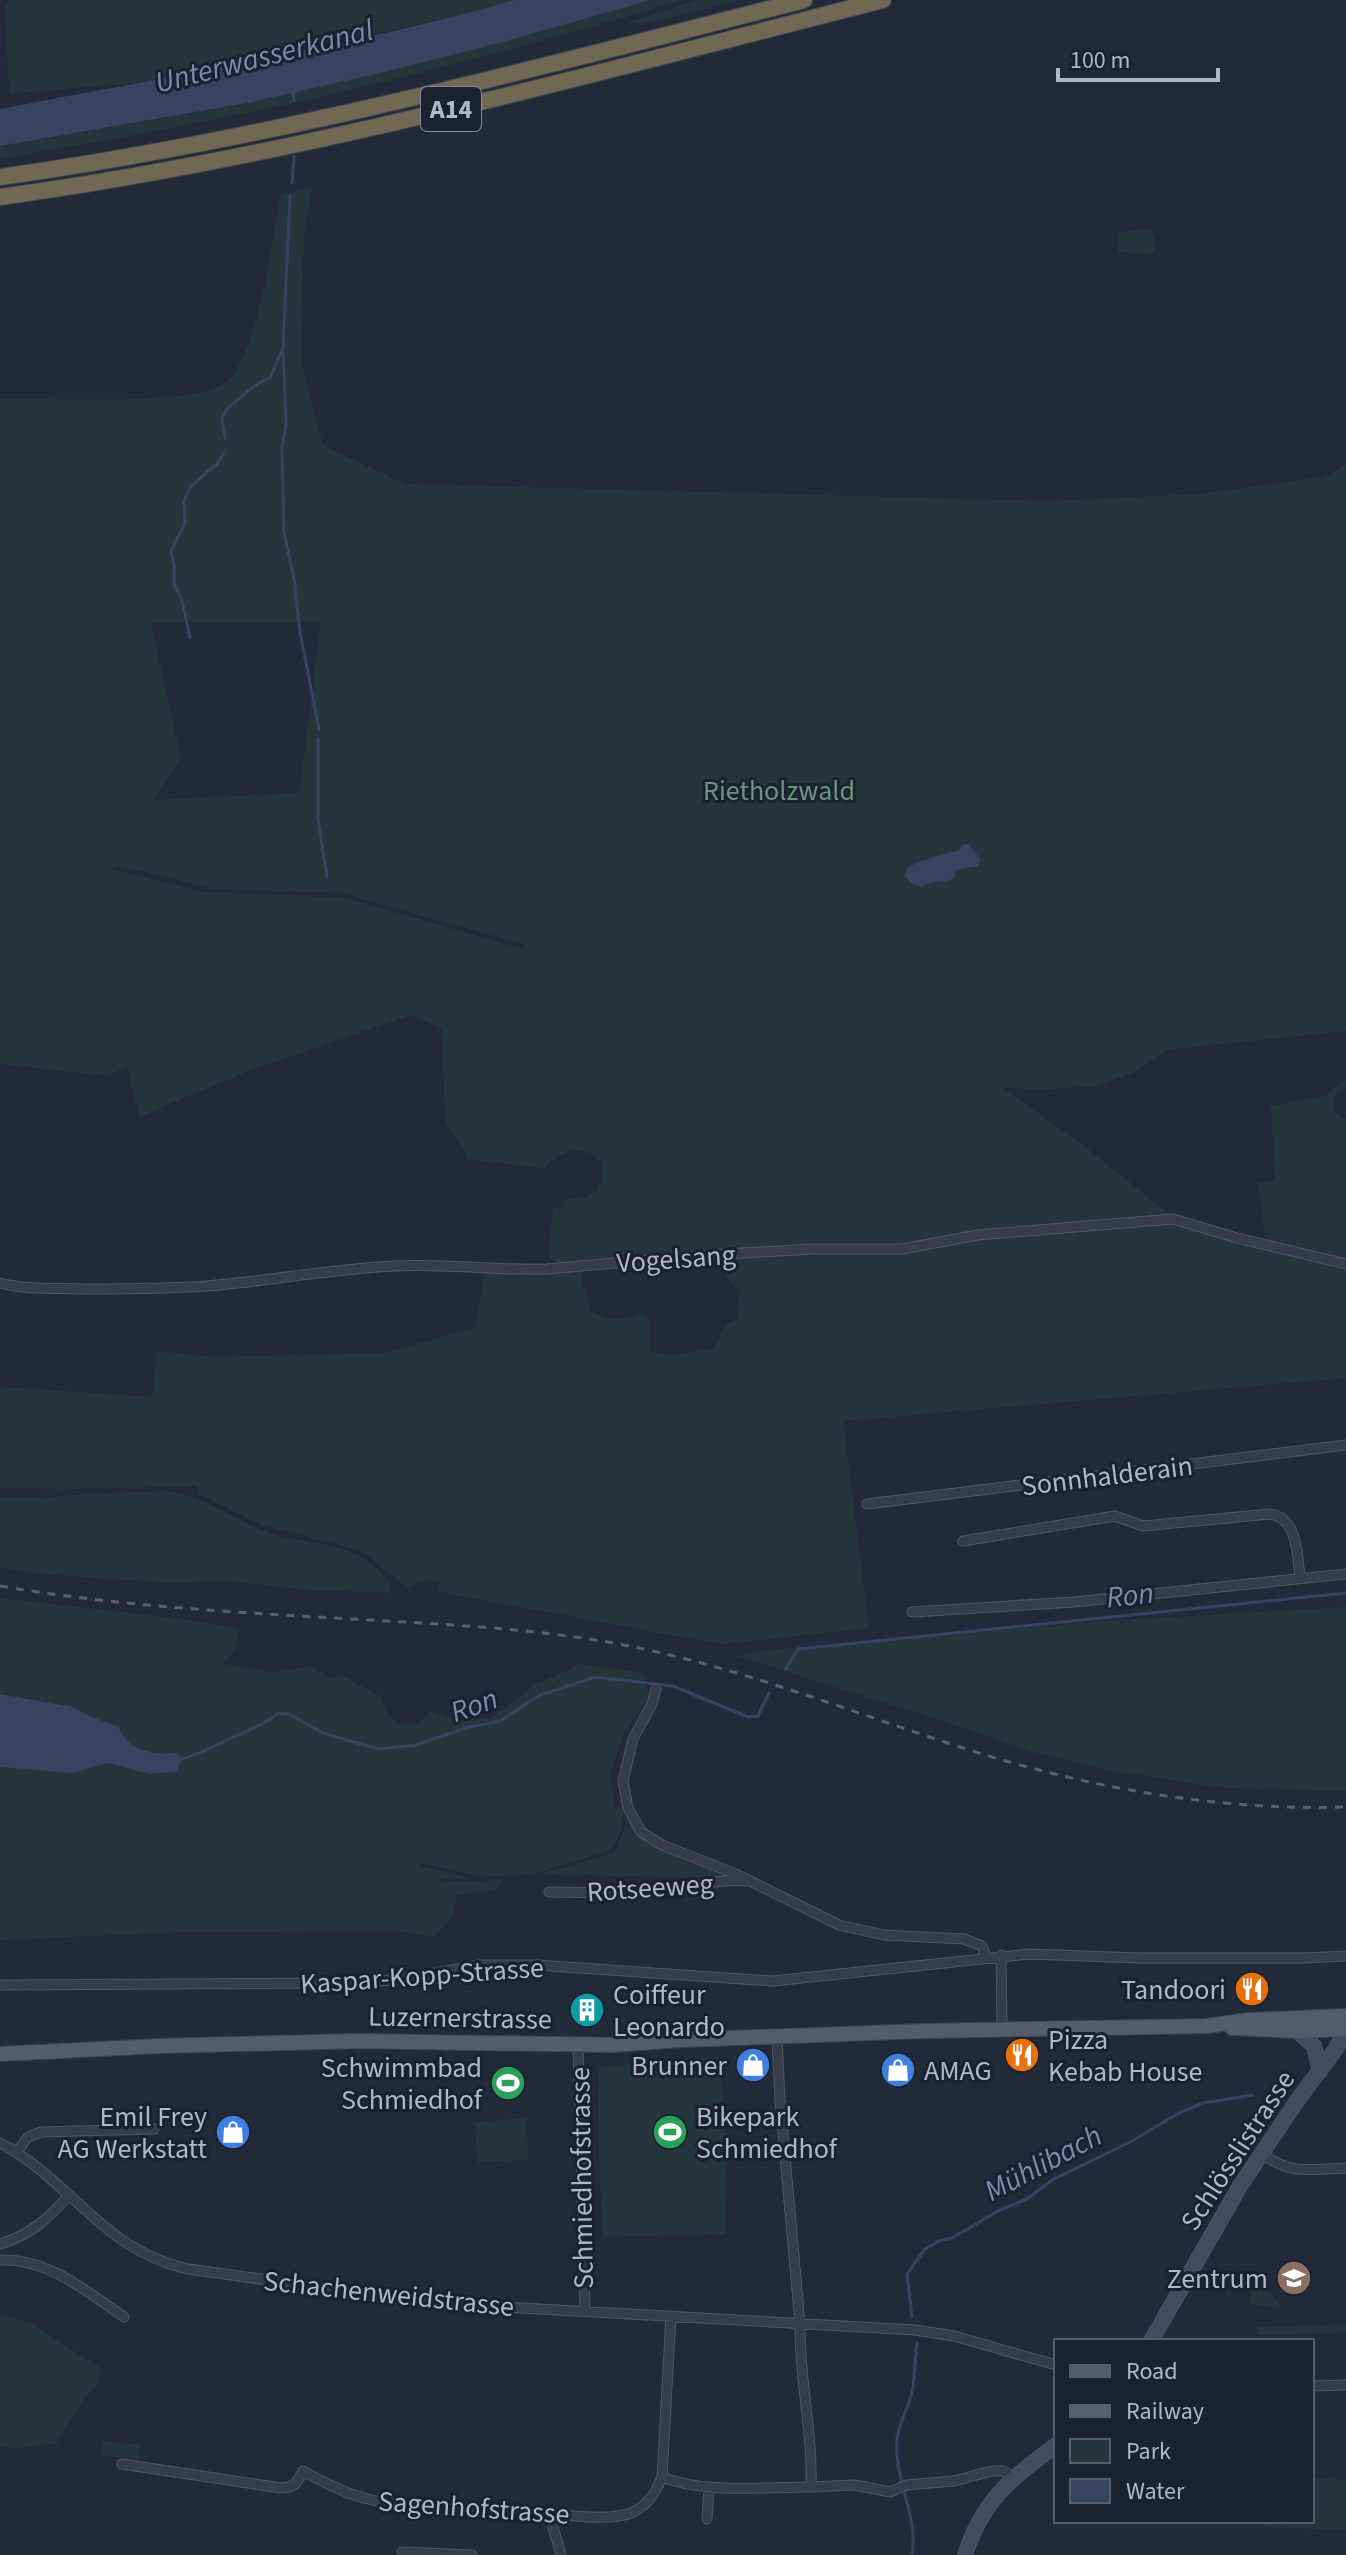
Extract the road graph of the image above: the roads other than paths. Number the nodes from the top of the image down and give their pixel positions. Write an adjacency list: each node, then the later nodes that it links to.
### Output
1 (804, 0): 3 (highway, A14)
2 (883, 0): 4 (highway, A14)
3 (0, 177)
4 (0, 197)
5 (1346, 1264): 6 (street, Vogelsang)
6 (0, 1283)
7 (1346, 1445): 8 (street, Sonnhalderain)
8 (867, 1504)
9 (963, 1541): 11 (street)
10 (1346, 1574): 11 (street)
11 (1300, 1578): 12 (street)
12 (912, 1612)
13 (656, 1689): 14 (street, Rotseeweg)
14 (751, 1882): 15 (street, Rotseeweg); 18 (street, Rotseeweg)
15 (549, 1892)
16 (1001, 1955): 17 (street, Kaspar-Kopp-Strasse); 18 (street, Kaspar-Kopp-Strasse); 22 (street)
17 (1346, 1956)
18 (986, 1957): 19 (street, Kaspar-Kopp-Strasse)
19 (0, 1985)
20 (1346, 2023): 21 (main road); 23 (main road); 27 (main road, Schlösslistrasse)
21 (1207, 2026): 22 (main road, Luzernerstrasse); 23 (main road)
22 (1002, 2030): 24 (main road, Luzernerstrasse)
23 (1297, 2031): 27 (main road, Schlösslistrasse)
24 (777, 2038): 25 (main road, Luzernerstrasse); 39 (street)
25 (578, 2045): 26 (main road, Luzernerstrasse); 36 (street, Schmiedhofstrasse)
26 (0, 2054)
27 (1320, 2071): 31 (main road, Schlösslistrasse)
28 (154, 2129): 30 (street)
29 (0, 2143): 30 (street, Schachenweidstrasse)
30 (17, 2152): 33 (street, Schachenweidstrasse)
31 (1261, 2153): 32 (street); 40 (main road, Schlösslistrasse)
32 (1346, 2168)
33 (68, 2196): 34 (street); 36 (street, Schachenweidstrasse)
34 (0, 2244)
35 (0, 2260): 38 (street)
36 (585, 2310): 37 (street, Schachenweidstrasse)
37 (671, 2316): 39 (street, Schachenweidstrasse); 46 (street)
38 (124, 2317)
39 (800, 2323): 41 (street, Schachenweidstrasse); 49 (street)
40 (1152, 2339)
41 (1054, 2364)
42 (1346, 2385): 43 (street)
43 (1314, 2386)
44 (1054, 2447): 47 (main road)
45 (122, 2464): 50 (street, Sagenhofstrasse)
46 (662, 2477): 48 (street); 50 (street, Sagenhofstrasse)
47 (1014, 2477): 49 (street); 55 (main road)
48 (709, 2487): 49 (street); 51 (street)
49 (811, 2487)
50 (553, 2514): 54 (street)
51 (707, 2519)
52 (402, 2552): 53 (street)
53 (472, 2555)
54 (560, 2555)
55 (965, 2555)

